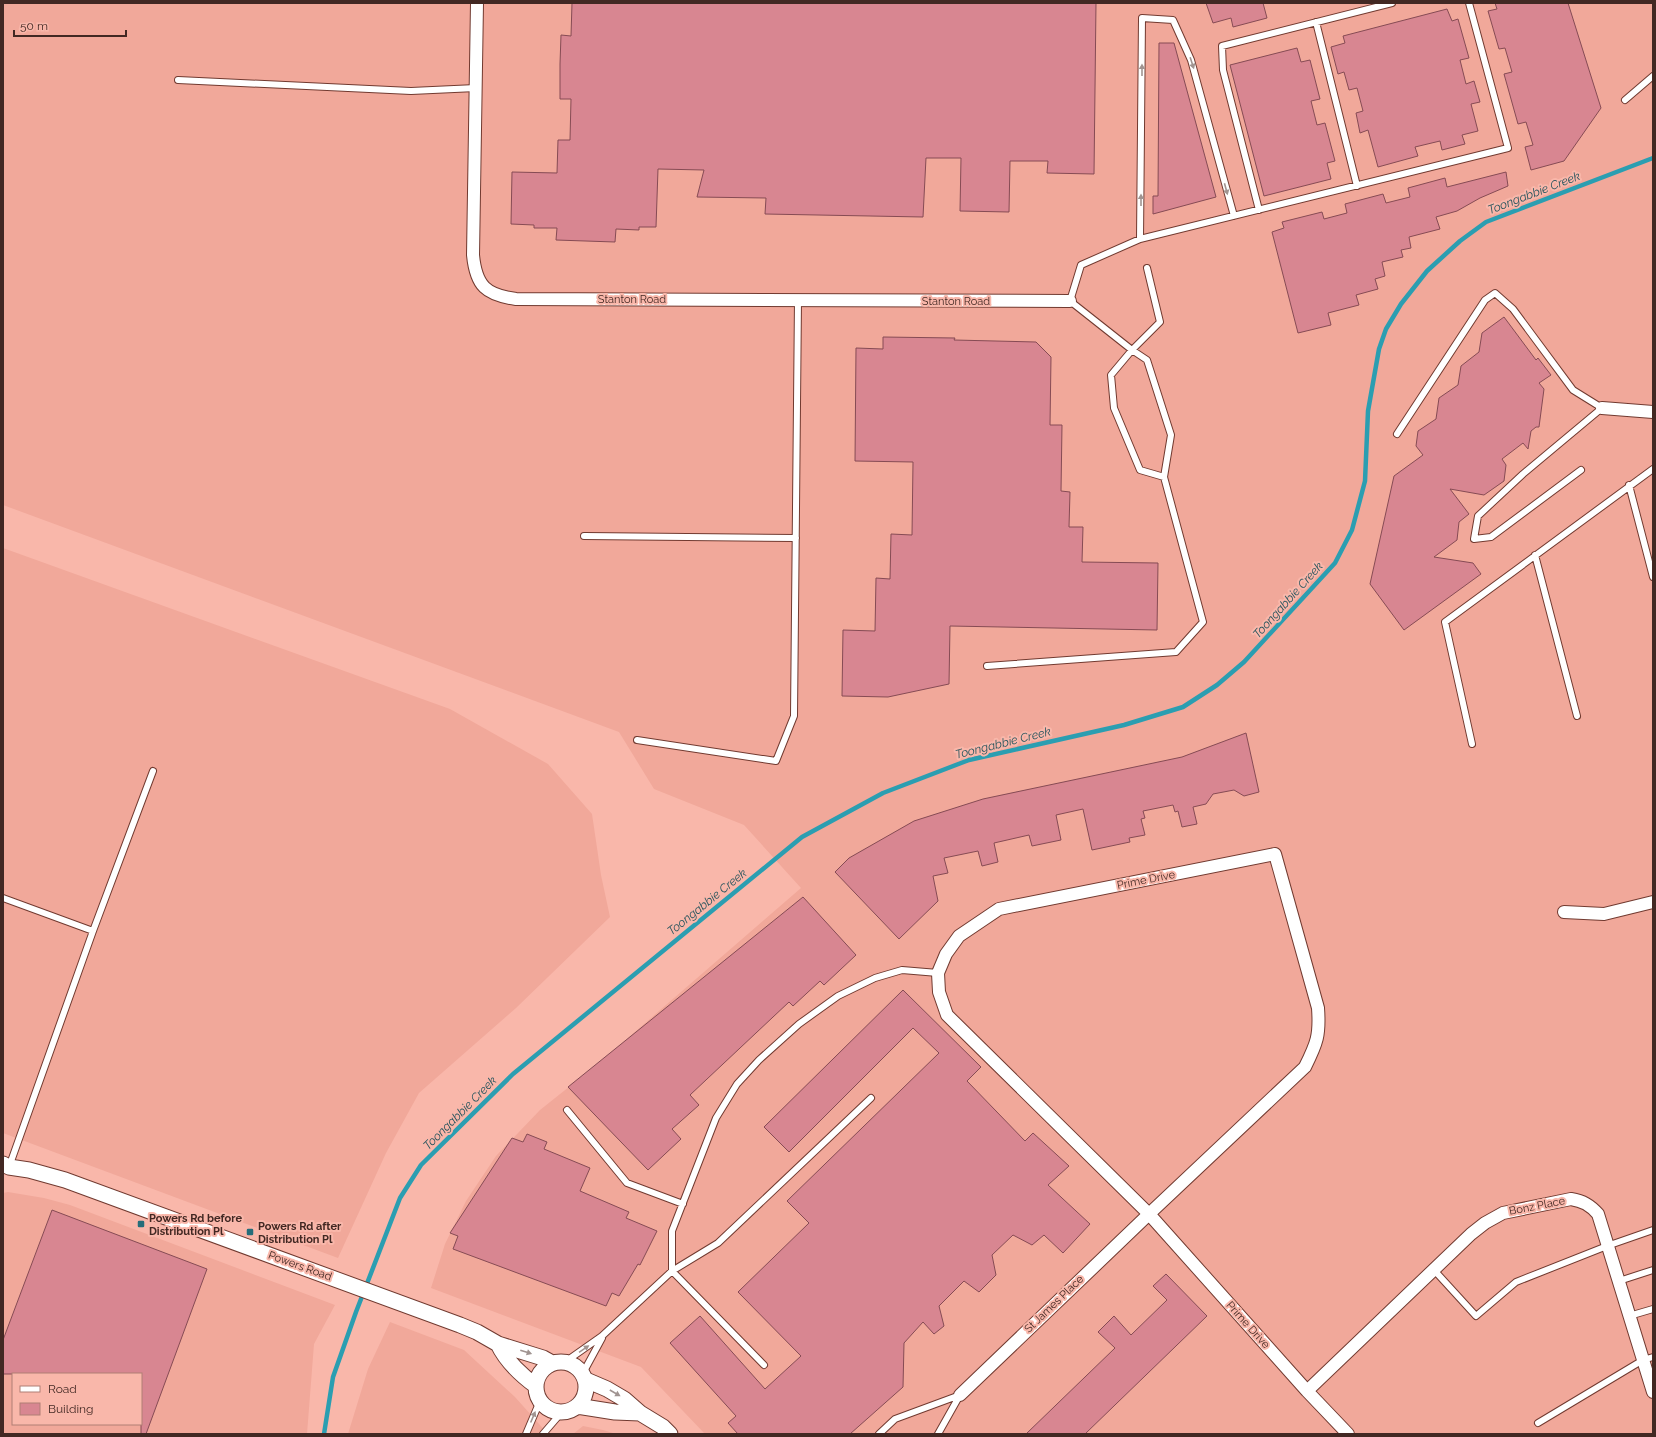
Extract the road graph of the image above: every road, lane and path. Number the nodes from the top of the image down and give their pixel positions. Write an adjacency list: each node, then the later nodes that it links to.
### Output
1 (477, 3): 7 (street, Stanton Road)
2 (1392, 3): 4 (lane)
3 (1469, 3): 9 (lane)
4 (1316, 22): 9 (lane); 10 (lane)
5 (1653, 76): 8 (lane)
6 (178, 80): 7 (lane)
7 (476, 88): 14 (street, Stanton Road)
8 (1625, 100)
9 (1357, 186): 10 (lane)
10 (1259, 210): 11 (lane)
11 (1234, 216): 12 (lane); 12 (lane, one-way to 11)
12 (1140, 239): 15 (lane)
13 (1148, 268): 16 (lane)
14 (798, 300): 15 (street, Stanton Road); 25 (lane)
15 (1070, 301): 16 (lane)
16 (1132, 350): 22 (lane); 22 (lane)
17 (1602, 408): 18 (street); 19 (lane); 21 (lane)
18 (1653, 412)
19 (1397, 434)
20 (1653, 469): 23 (lane)
21 (1581, 470)
22 (1164, 477): 28 (lane)
23 (1629, 486): 26 (lane); 27 (lane)
24 (584, 536): 25 (lane)
25 (796, 538): 30 (lane)
26 (1535, 555): 29 (lane); 31 (lane)
27 (1653, 577)
28 (987, 666)
29 (1577, 716)
30 (637, 740)
31 (1472, 744)
32 (153, 771): 36 (lane)
33 (3, 898): 36 (lane)
34 (1653, 902): 35 (street)
35 (1564, 912)
36 (93, 931): 40 (lane)
37 (938, 973): 41 (lane); 42 (street, Prime Drive); 42 (street, Prime Drive)
38 (871, 1098): 47 (lane)
39 (567, 1110): 41 (lane)
40 (5, 1167): 52 (street, Powers Road)
41 (682, 1204): 47 (lane)
42 (1149, 1214): 59 (street, Prime Drive); 60 (street, St James Place)
43 (1653, 1230): 44 (lane)
44 (1607, 1246): 45 (lane); 45 (street, Bonz Place); 48 (street, Bonz Place)
45 (1434, 1270): 59 (street, Bonz Place)
46 (1653, 1270): 48 (lane)
47 (672, 1271): 51 (lane); 55 (lane)
48 (1618, 1281): 50 (street, Bonz Place)
49 (1653, 1309): 50 (lane)
50 (1629, 1316): 53 (street, Bonz Place)
51 (602, 1336): 54 (lane, one-way to 51); 56 (lane)
52 (498, 1344): 54 (street, Powers Road, one-way to 54); 57 (street, Powers Road)
53 (1648, 1359): 58 (street, Bonz Place); 65 (lane)
54 (559, 1362): 56 (street); 57 (street)
55 (764, 1364)
56 (584, 1377): 62 (street); 64 (street, one-way to 64)
57 (536, 1386): 61 (street)
58 (1653, 1390)
59 (1307, 1391): 71 (street, Prime Drive)
60 (960, 1395): 69 (lane); 70 (lane)
61 (540, 1401): 63 (street); 66 (lane, one-way to 61)
62 (577, 1406): 63 (street); 64 (street)
63 (562, 1412): 67 (lane)
64 (640, 1413): 68 (street)
65 (1538, 1423)
66 (526, 1434)
67 (543, 1434)
68 (670, 1434)
69 (880, 1434)
70 (938, 1434)
71 (1348, 1434)

